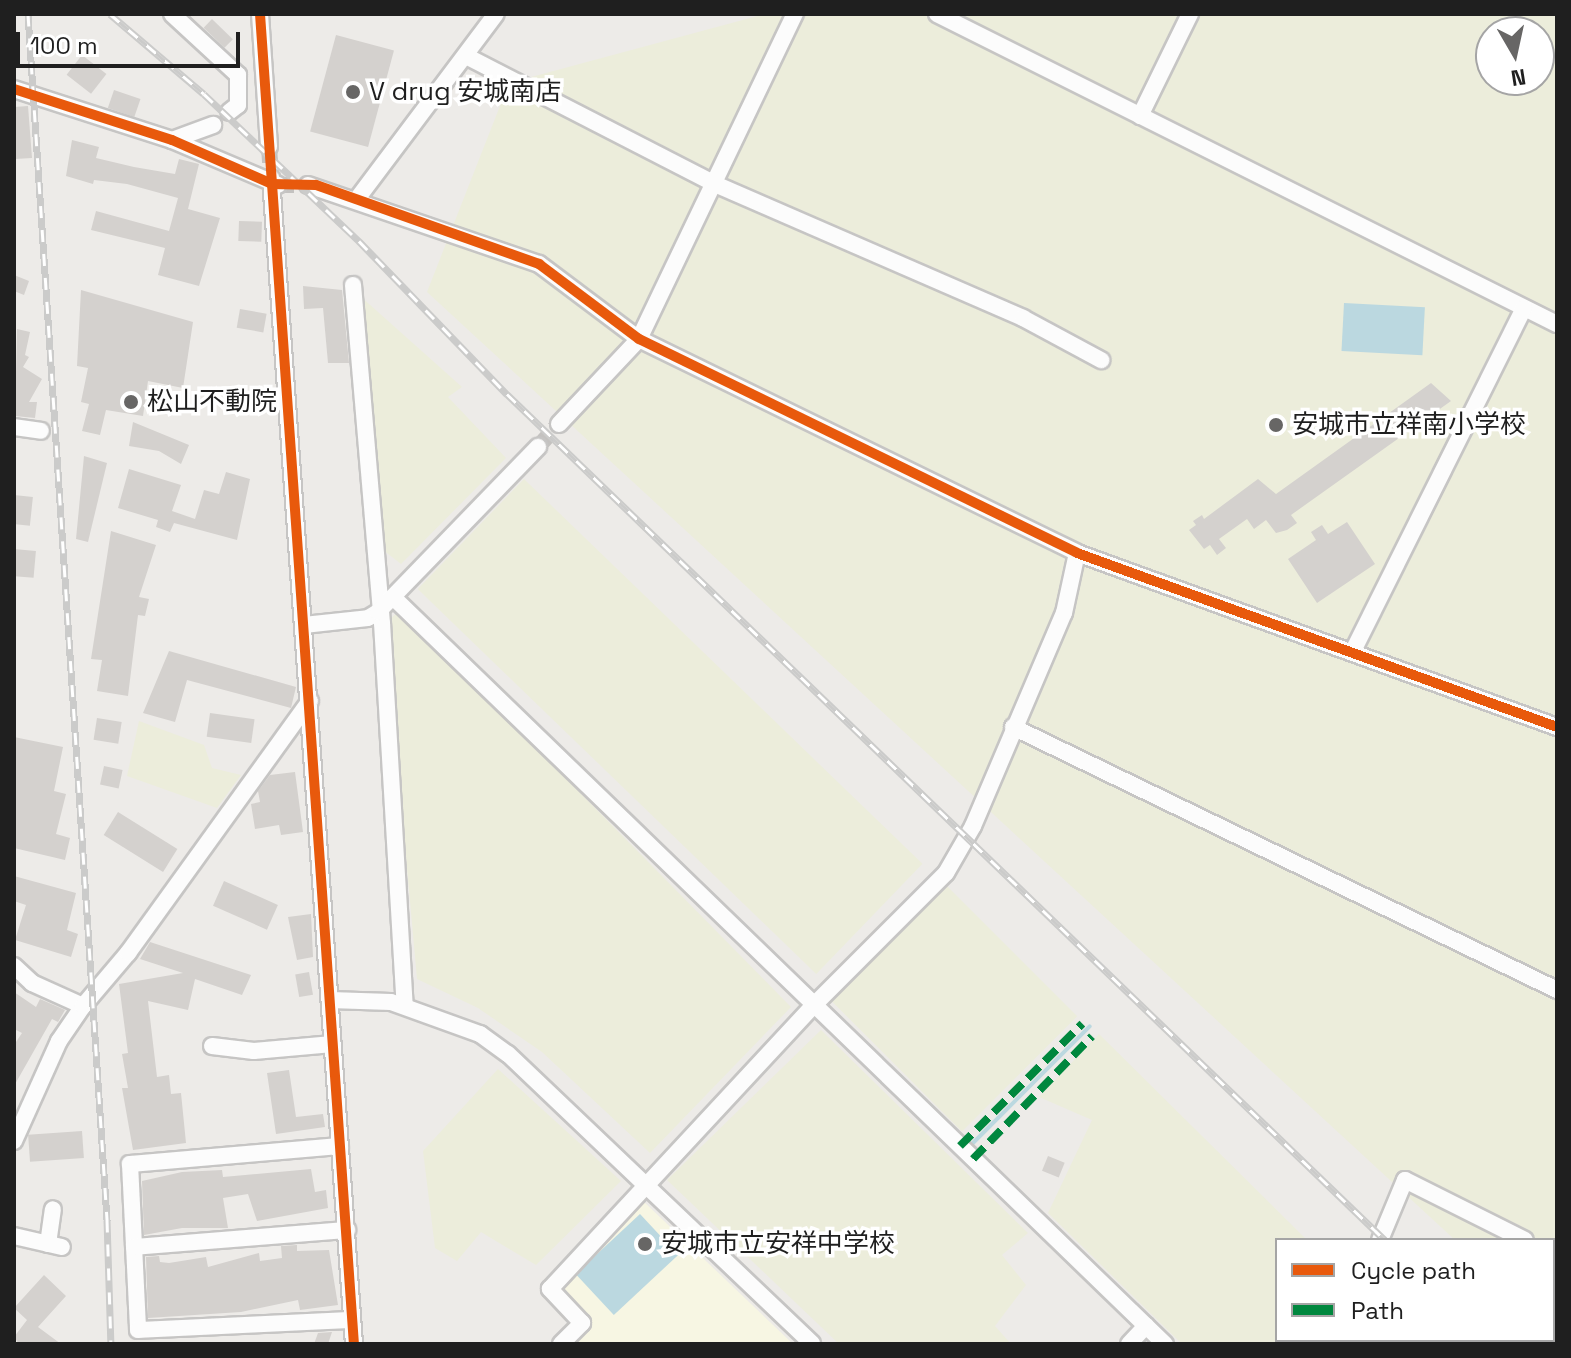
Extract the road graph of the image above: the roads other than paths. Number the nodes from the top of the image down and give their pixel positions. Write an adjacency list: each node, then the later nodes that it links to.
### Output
1 (172, 14): 9 (street)
2 (260, 14): 13 (street)
3 (496, 14): 7 (street)
4 (795, 14): 14 (street)
5 (937, 14): 10 (street)
6 (1190, 14): 10 (street)
7 (466, 56): 14 (street); 16 (street)
8 (14, 89): 12 (street)
9 (229, 112)
10 (1140, 116): 18 (street)
11 (213, 125): 12 (street)
12 (172, 140): 29 (street)
13 (269, 147)
14 (715, 184): 20 (street); 21 (street)
15 (308, 185): 16 (street)
16 (357, 199): 20 (street)
17 (353, 285): 28 (street)
18 (1524, 308): 19 (street); 30 (street)
19 (1557, 324)
20 (639, 339): 22 (street); 26 (street)
21 (1101, 360)
22 (559, 424)
23 (14, 427): 24 (street)
24 (41, 431)
25 (538, 447): 27 (street)
26 (1077, 553): 30 (street); 32 (street)
27 (394, 598): 28 (street); 37 (street)
28 (378, 612): 29 (street); 38 (street)
29 (304, 625): 31 (street)
30 (1353, 651): 33 (street)
31 (310, 701): 36 (street); 39 (street)
32 (1013, 727): 35 (street); 37 (street)
33 (1557, 727)
34 (14, 966): 39 (street)
35 (1557, 990)
36 (330, 1000): 38 (street); 40 (street)
37 (815, 1004): 44 (street); 52 (street)
38 (405, 1005): 44 (street)
39 (83, 1006): 42 (street)
40 (333, 1044): 41 (street); 43 (street)
41 (212, 1046)
42 (14, 1141)
43 (340, 1146): 46 (street); 50 (street)
44 (645, 1185): 54 (street); 55 (street)
45 (53, 1209): 47 (street)
46 (347, 1230): 50 (street); 51 (street)
47 (14, 1236)
48 (1381, 1238): 49 (street)
49 (1521, 1238)
50 (134, 1247): 51 (street)
51 (352, 1320): 53 (street)
52 (1146, 1326): 56 (street); 57 (street)
53 (354, 1344)
54 (561, 1344)
55 (812, 1344)
56 (1129, 1344)
57 (1165, 1344)

